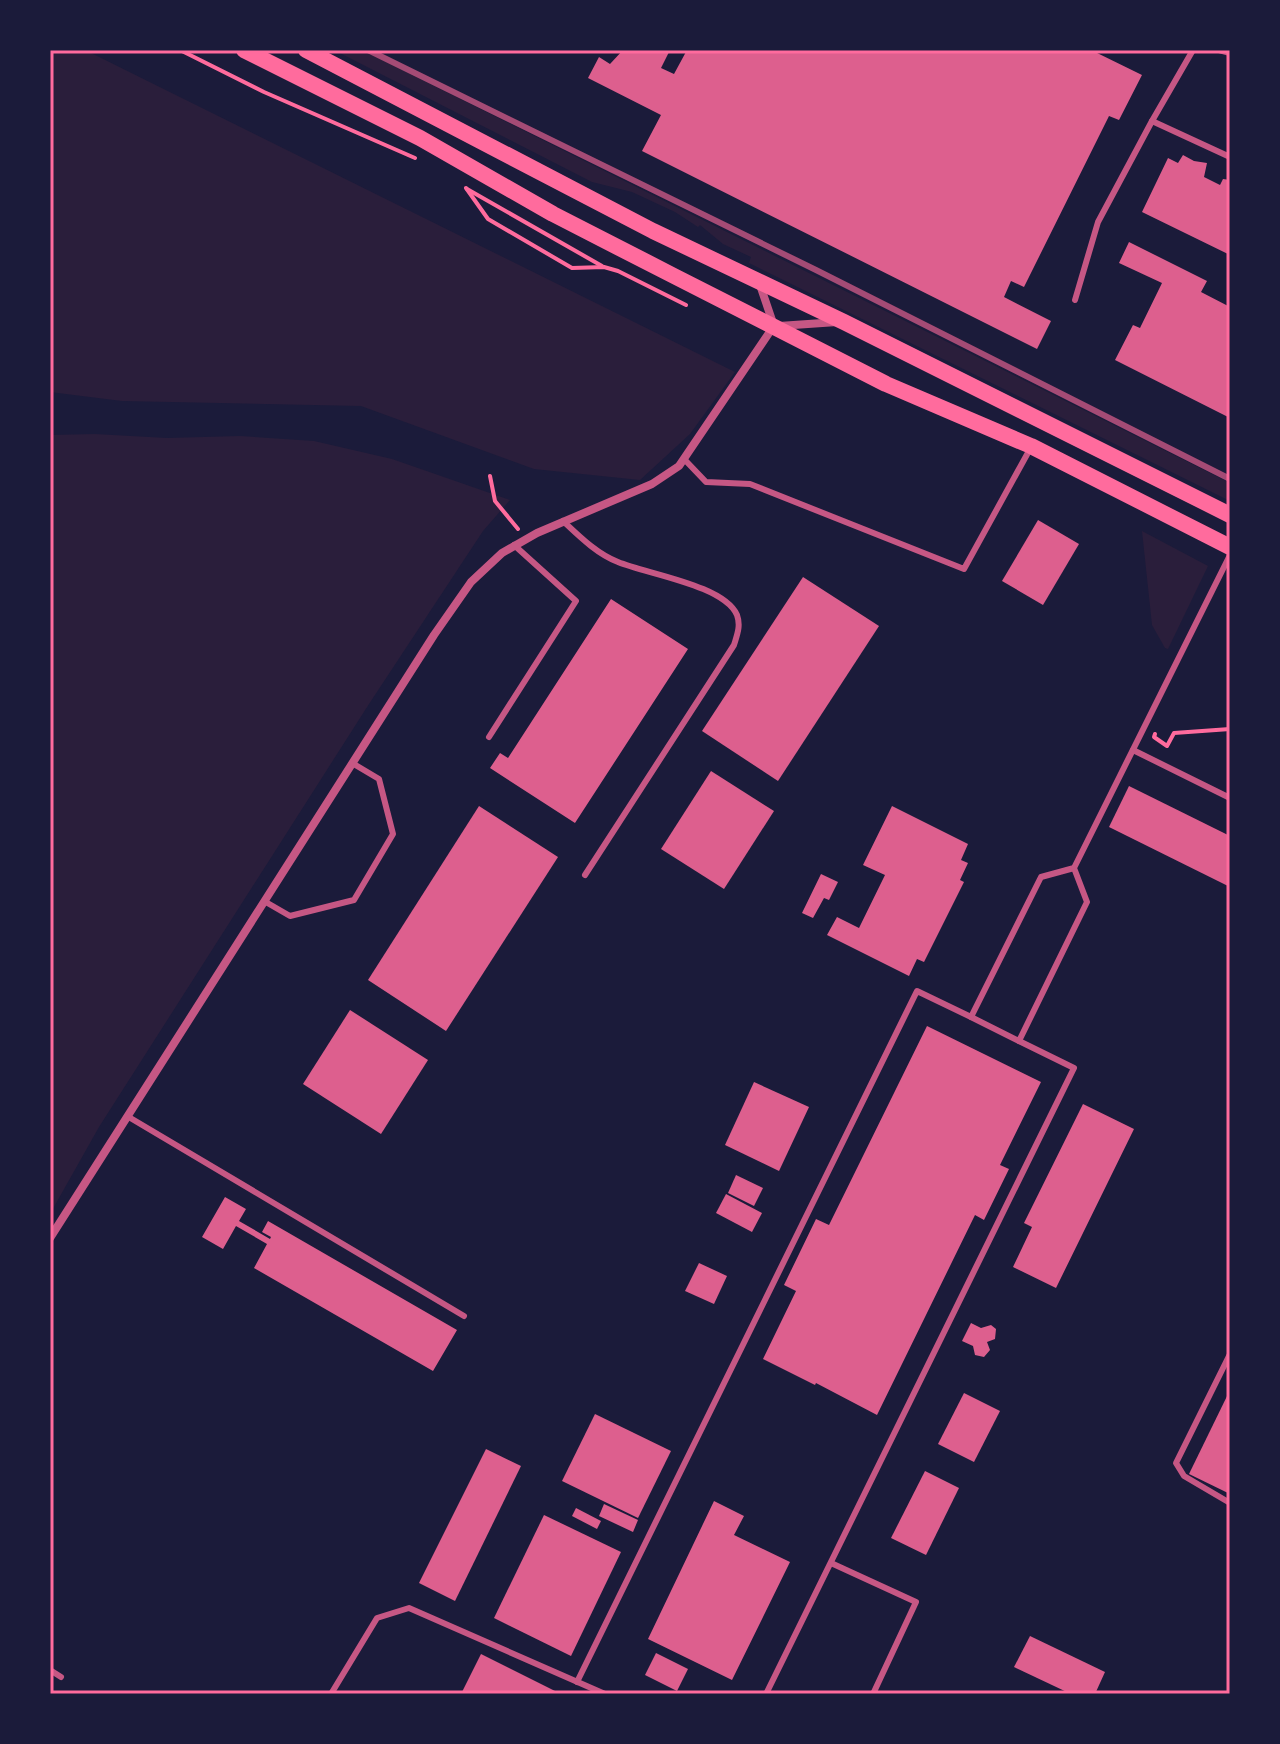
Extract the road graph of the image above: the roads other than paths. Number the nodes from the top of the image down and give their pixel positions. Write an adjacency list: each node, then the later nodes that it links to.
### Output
1 (244, 50): 11 (main road)
2 (306, 50): 8 (main road)
3 (1193, 50): 6 (lane)
4 (1219, 50): 5 (lane)
5 (1230, 53)
6 (1152, 121): 7 (lane); 9 (lane)
7 (1230, 157)
8 (759, 281): 10 (main road); 11 (street)
9 (1075, 300)
10 (844, 322): 11 (street); 14 (main road)
11 (774, 327): 12 (main road); 13 (street)
12 (1031, 446): 13 (lane); 17 (main road)
13 (685, 460): 15 (street)
14 (1230, 515)
15 (563, 521): 16 (street); 24 (lane)
16 (514, 545): 19 (lane); 21 (street)
17 (1230, 547)
18 (1230, 555): 20 (lane)
19 (489, 737)
20 (1133, 750): 22 (lane); 23 (lane)
21 (352, 763): 25 (street); 25 (lane)
22 (1230, 798)
23 (1074, 868): 26 (lane); 27 (lane)
24 (585, 875)
25 (264, 901): 28 (street)
26 (971, 1017): 27 (lane); 36 (lane)
27 (1019, 1041): 33 (lane)
28 (127, 1116): 29 (street); 30 (lane)
29 (50, 1238)
30 (464, 1316)
31 (1230, 1354): 32 (lane)
32 (1230, 1503)
33 (831, 1563): 39 (lane); 40 (lane)
34 (50, 1670): 35 (lane)
35 (61, 1677)
36 (577, 1682): 37 (lane); 38 (lane)
37 (331, 1694)
38 (605, 1694)
39 (766, 1694)
40 (873, 1694)

